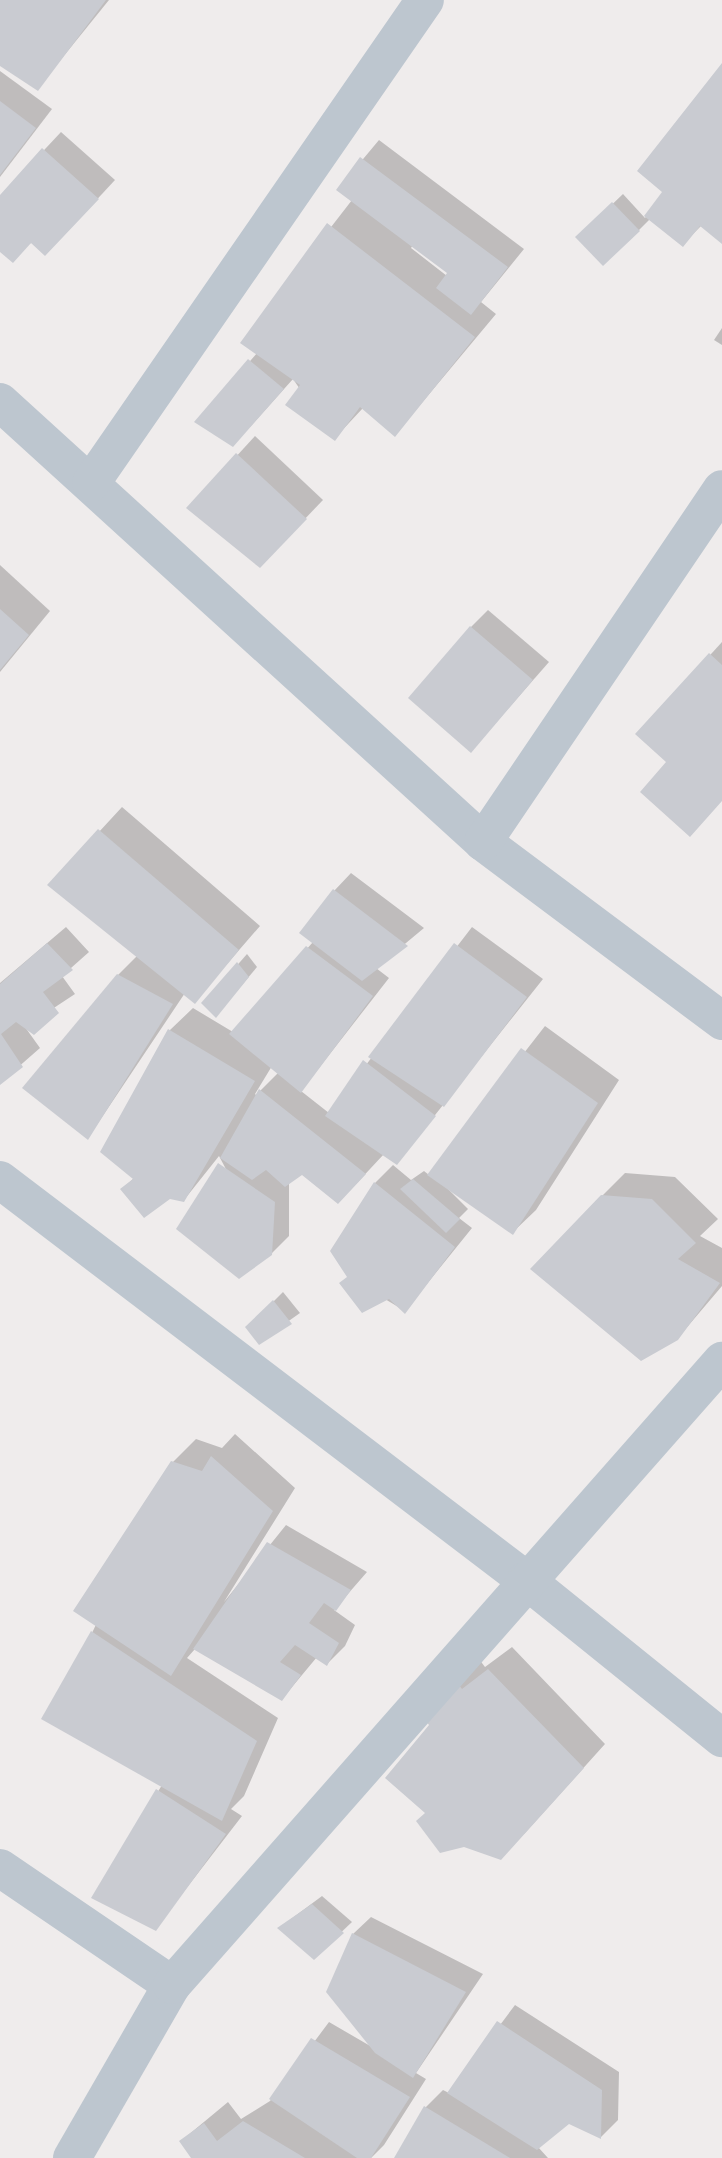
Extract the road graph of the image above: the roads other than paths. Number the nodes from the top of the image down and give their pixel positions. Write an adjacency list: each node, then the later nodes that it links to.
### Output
1 (425, 0): 3 (street)
2 (0, 402): 3 (street)
3 (91, 483): 5 (street)
4 (722, 489): 5 (street)
5 (483, 842): 6 (street)
6 (722, 1021)
7 (0, 1180): 9 (street)
8 (722, 1361): 9 (street)
9 (526, 1580): 10 (street); 12 (street)
10 (722, 1738)
11 (0, 1868): 12 (street)
12 (172, 1985): 13 (street)
13 (72, 2158)

